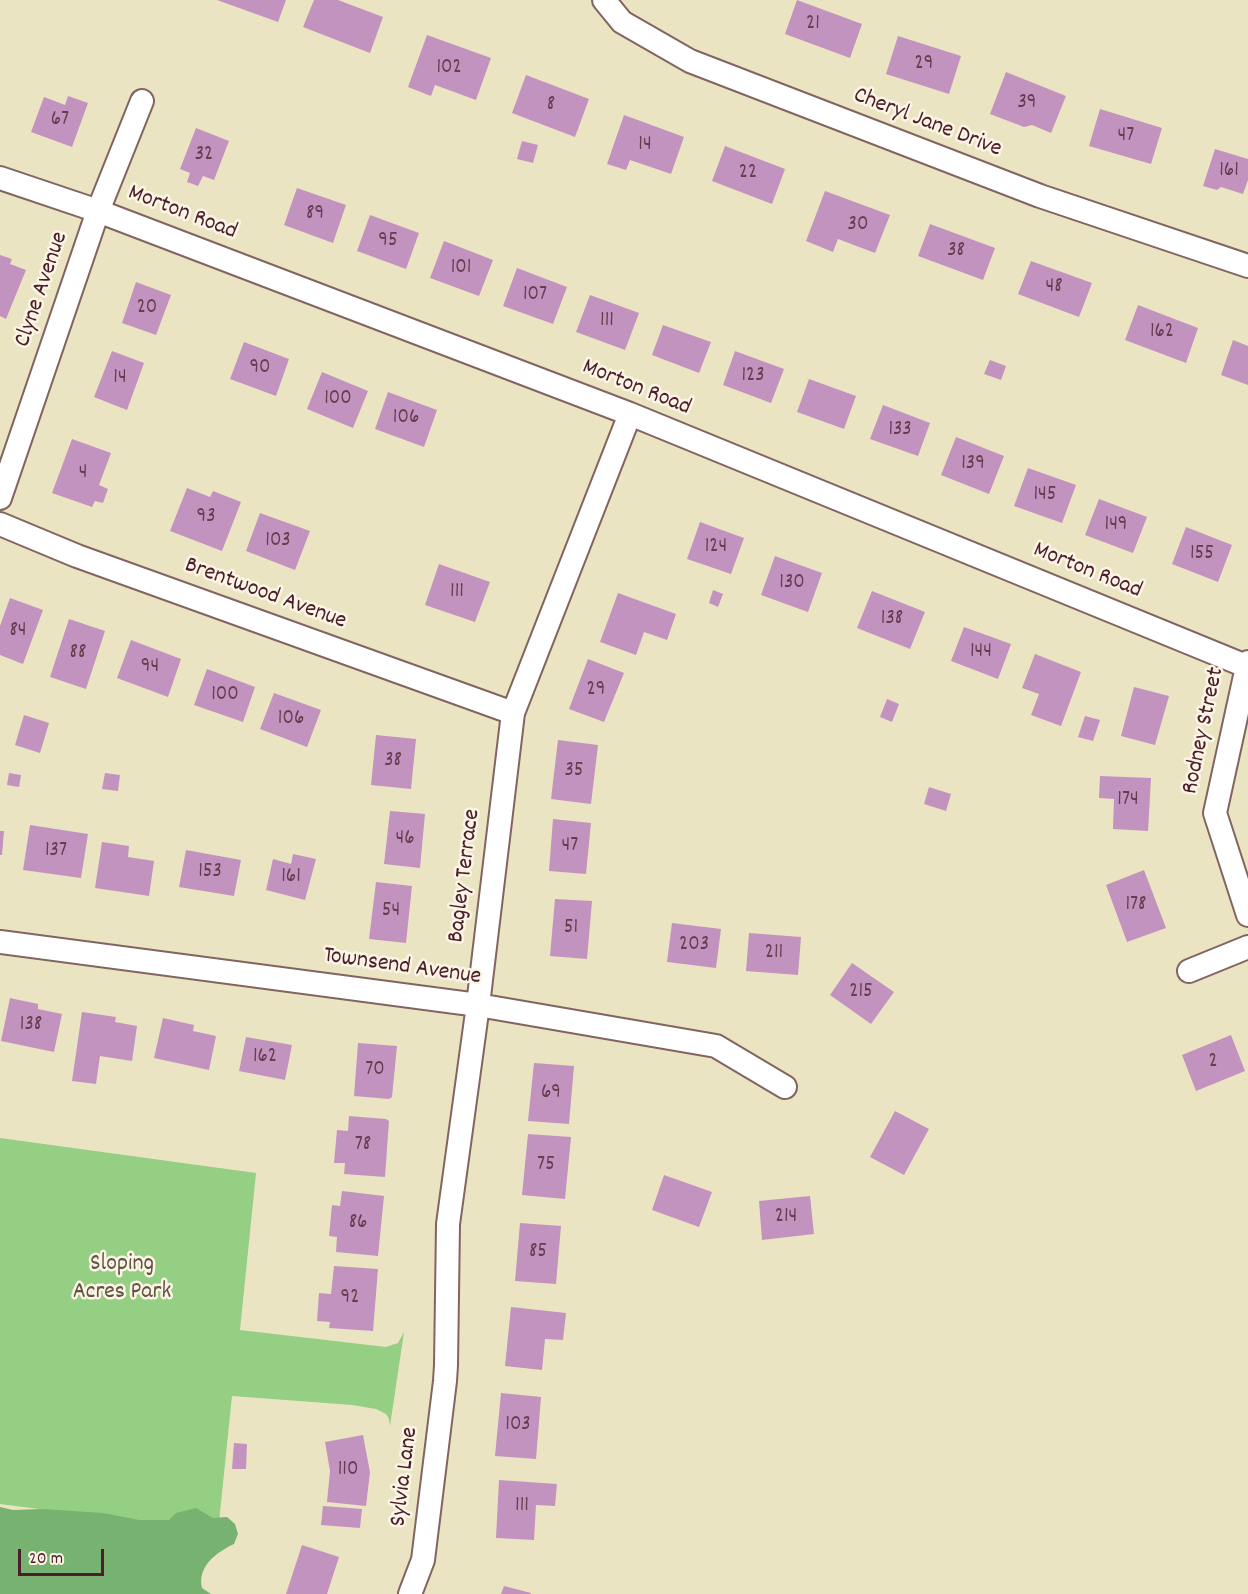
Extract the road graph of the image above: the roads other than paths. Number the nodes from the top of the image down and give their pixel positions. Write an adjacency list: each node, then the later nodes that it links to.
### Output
1 (604, 0): 5 (street, Cheryl Jane Drive)
2 (142, 101): 4 (street, Clyne Avenue)
3 (0, 178): 4 (street, Morton Road)
4 (98, 211): 6 (street, Morton Road); 7 (street, Clyne Avenue)
5 (1248, 266)
6 (630, 414): 9 (street, Morton Road); 10 (street, Bagley Terrace)
7 (0, 498)
8 (0, 524): 10 (street, Brentwood Avenue)
9 (1247, 664): 11 (street, Rodney Street)
10 (513, 713): 15 (street, Bagley Terrace)
11 (1248, 915)
12 (0, 942): 15 (street, Townsend Avenue)
13 (1248, 947): 14 (street)
14 (1189, 970)
15 (478, 1005): 16 (street, Townsend Avenue); 17 (street, Bagley Terrace)
16 (784, 1087)
17 (446, 1365): 18 (street, Sylvia Lane)
18 (410, 1594)

